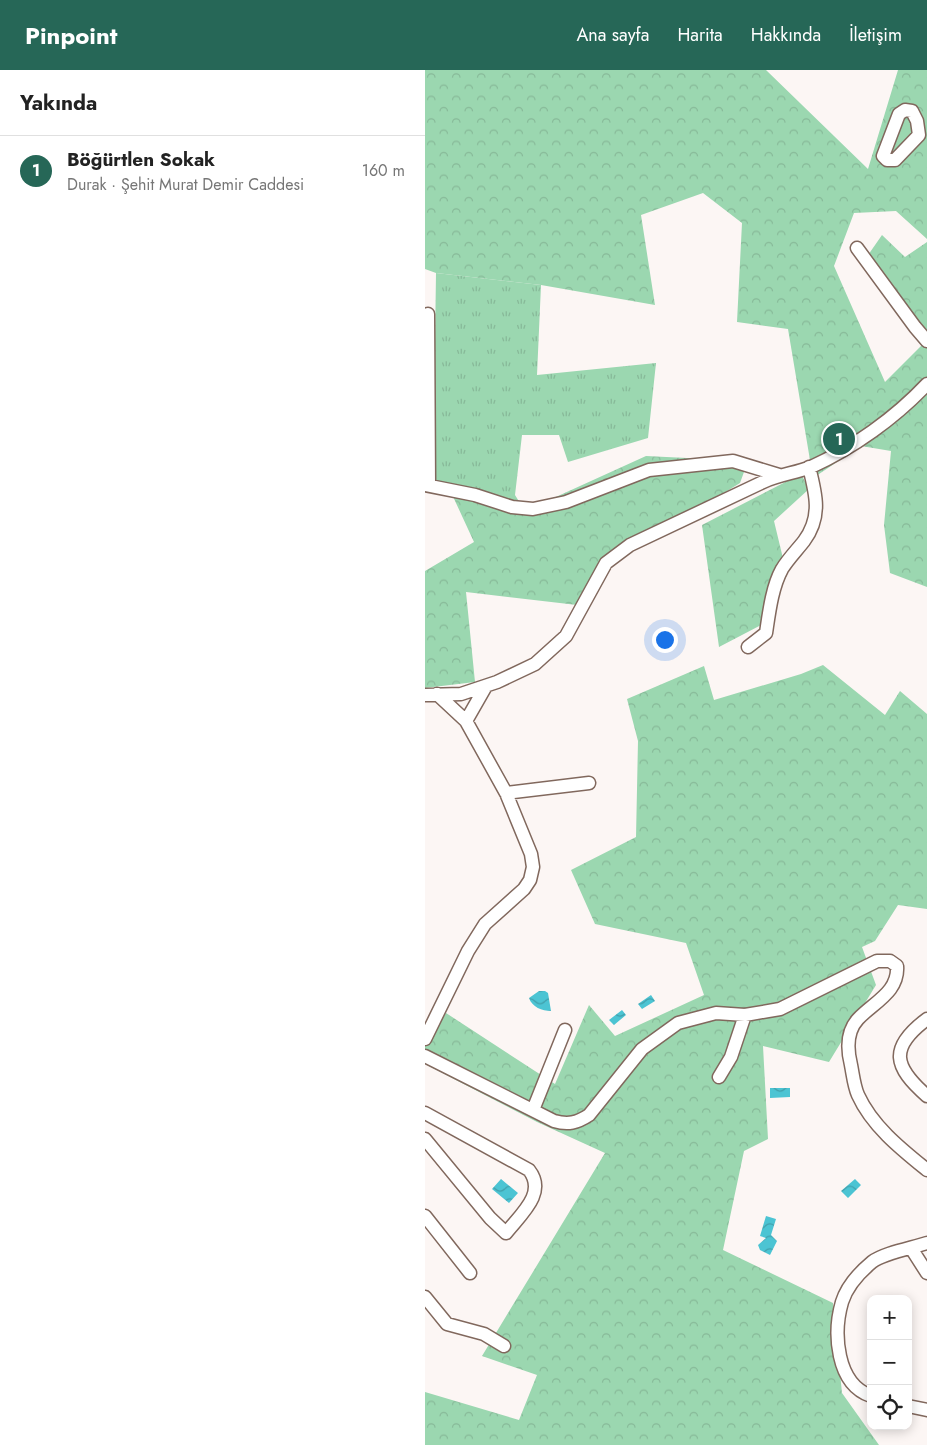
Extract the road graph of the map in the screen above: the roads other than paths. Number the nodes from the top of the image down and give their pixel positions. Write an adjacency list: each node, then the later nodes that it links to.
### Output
1 (857, 248): 3 (street)
2 (428, 314): 7 (street)
3 (927, 341)
4 (927, 384): 5 (street)
5 (809, 467): 6 (street); 8 (street)
6 (779, 475): 7 (street); 9 (street)
7 (427, 485)
8 (748, 647)
9 (486, 686): 10 (street); 11 (street)
10 (431, 695): 11 (street)
11 (467, 721): 13 (street)
12 (589, 783): 13 (street)
13 (506, 793): 17 (street)
14 (745, 1015): 19 (street); 21 (street); 24 (street)
15 (927, 1019): 20 (street)
16 (565, 1030): 21 (street)
17 (425, 1039)
18 (425, 1056): 21 (street)
19 (719, 1077)
20 (927, 1096)
21 (533, 1110)
22 (425, 1113): 23 (street)
23 (425, 1139)
24 (927, 1170)
25 (425, 1216): 28 (street)
26 (927, 1243): 27 (street)
27 (911, 1248): 29 (street); 32 (street)
28 (470, 1273)
29 (927, 1273)
30 (425, 1297): 31 (street)
31 (504, 1346)
32 (867, 1395)
33 (912, 1407): 34 (street)
34 (927, 1410)

